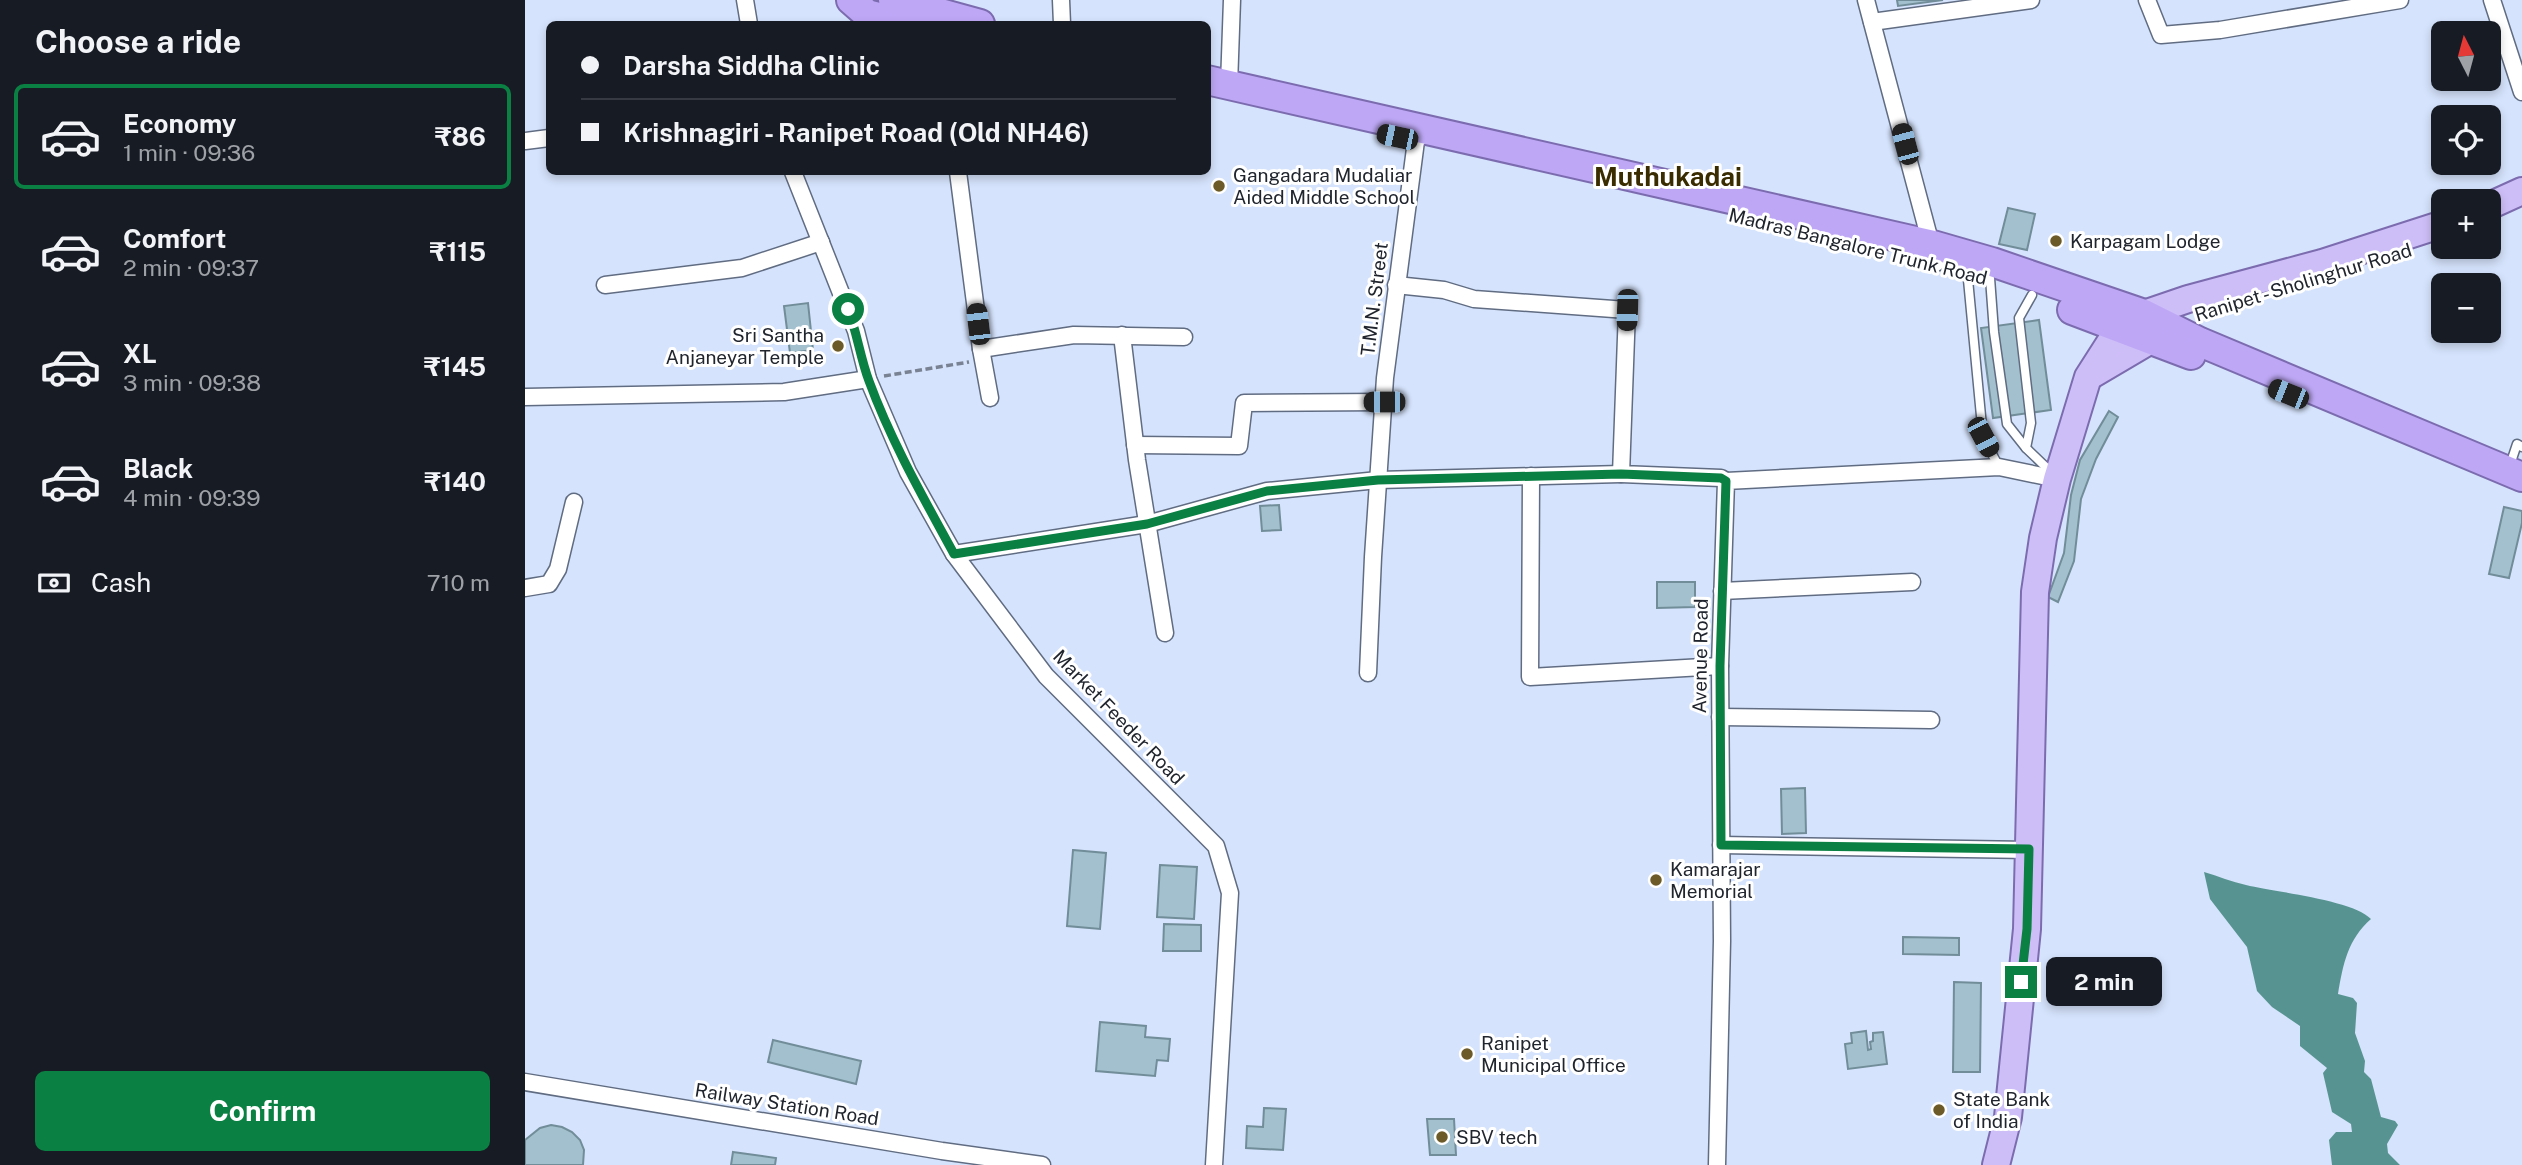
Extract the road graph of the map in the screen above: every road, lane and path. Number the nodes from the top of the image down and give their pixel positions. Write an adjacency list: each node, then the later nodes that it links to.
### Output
1 (745, 0): 11 (street)
2 (851, 0): 12 (highway)
3 (893, 0): 13 (highway)
4 (1061, 0): 14 (street)
5 (1232, 0): 16 (street)
6 (1866, 0): 15 (street)
7 (2031, 0): 15 (street)
8 (2147, 0): 9 (street)
9 (2393, 0)
10 (2492, 0): 17 (street)
11 (748, 21)
12 (894, 21)
13 (968, 21)
14 (1062, 21)
15 (1872, 22): 30 (street)
16 (1215, 88): 18 (highway, Madras Bangalore Trunk Road)
17 (2522, 92)
18 (1421, 135): 30 (highway, Madras Bangalore Trunk Road); 33 (street, T.M.N. Street)
19 (546, 138): 20 (street)
20 (525, 141)
21 (794, 175): 28 (street, Market Feeder Road)
22 (958, 175): 38 (street)
23 (2522, 191): 24 (main road)
24 (2501, 201)
25 (2522, 208): 26 (main road)
26 (2501, 217)
27 (2431, 228): 35 (main road)
28 (821, 242): 32 (street); 39 (street, Market Feeder Road)
29 (2431, 244): 35 (main road, Ranipet - Sholinghur Road)
30 (1934, 254): 31 (highway, Madras Bangalore Trunk Road); 35 (highway)
31 (1979, 273): 34 (highway, Madras Bangalore Trunk Road); 45 (lane); 46 (lane)
32 (605, 285)
33 (1396, 285): 42 (street, T.M.N. Street); 47 (street)
34 (2032, 295): 35 (highway, Madras Bangalore Trunk Road); 45 (lane)
35 (2144, 327): 49 (main road); 51 (highway, Madras Bangalore Trunk Road)
36 (1122, 335): 37 (street); 38 (street); 43 (street)
37 (1184, 337)
38 (982, 355): 39 (path); 41 (street)
39 (868, 379): 40 (street); 55 (street, Market Feeder Road)
40 (525, 397)
41 (991, 398)
42 (1384, 402): 43 (street); 50 (street, T.M.N. Street)
43 (1135, 445): 54 (street)
44 (2522, 447): 51 (lane)
45 (2026, 448): 49 (lane)
46 (1999, 467): 49 (street); 52 (street)
47 (1621, 474): 48 (street); 52 (street)
48 (1531, 476): 50 (street); 60 (street)
49 (2057, 479): 65 (main road)
50 (1378, 480): 54 (street); 61 (street, T.M.N. Street)
51 (2517, 480)
52 (1726, 481): 58 (street, Avenue Road)
53 (574, 502): 57 (street)
54 (1147, 524): 55 (street); 59 (street)
55 (954, 554): 68 (street, Market Feeder Road)
56 (1912, 582): 58 (street)
57 (525, 587)
58 (1722, 591): 60 (street, Avenue Road)
59 (1165, 634)
60 (1720, 666): 62 (street, Avenue Road)
61 (1368, 673)
62 (1720, 718): 63 (street); 64 (street, Avenue Road)
63 (1931, 720)
64 (1721, 845): 65 (street); 69 (street, Avenue Road)
65 (2029, 849): 70 (main road)
66 (525, 1082): 67 (street, Railway Station Road)
67 (1042, 1165)
68 (1214, 1165)
69 (1717, 1165)
70 (1997, 1165)

